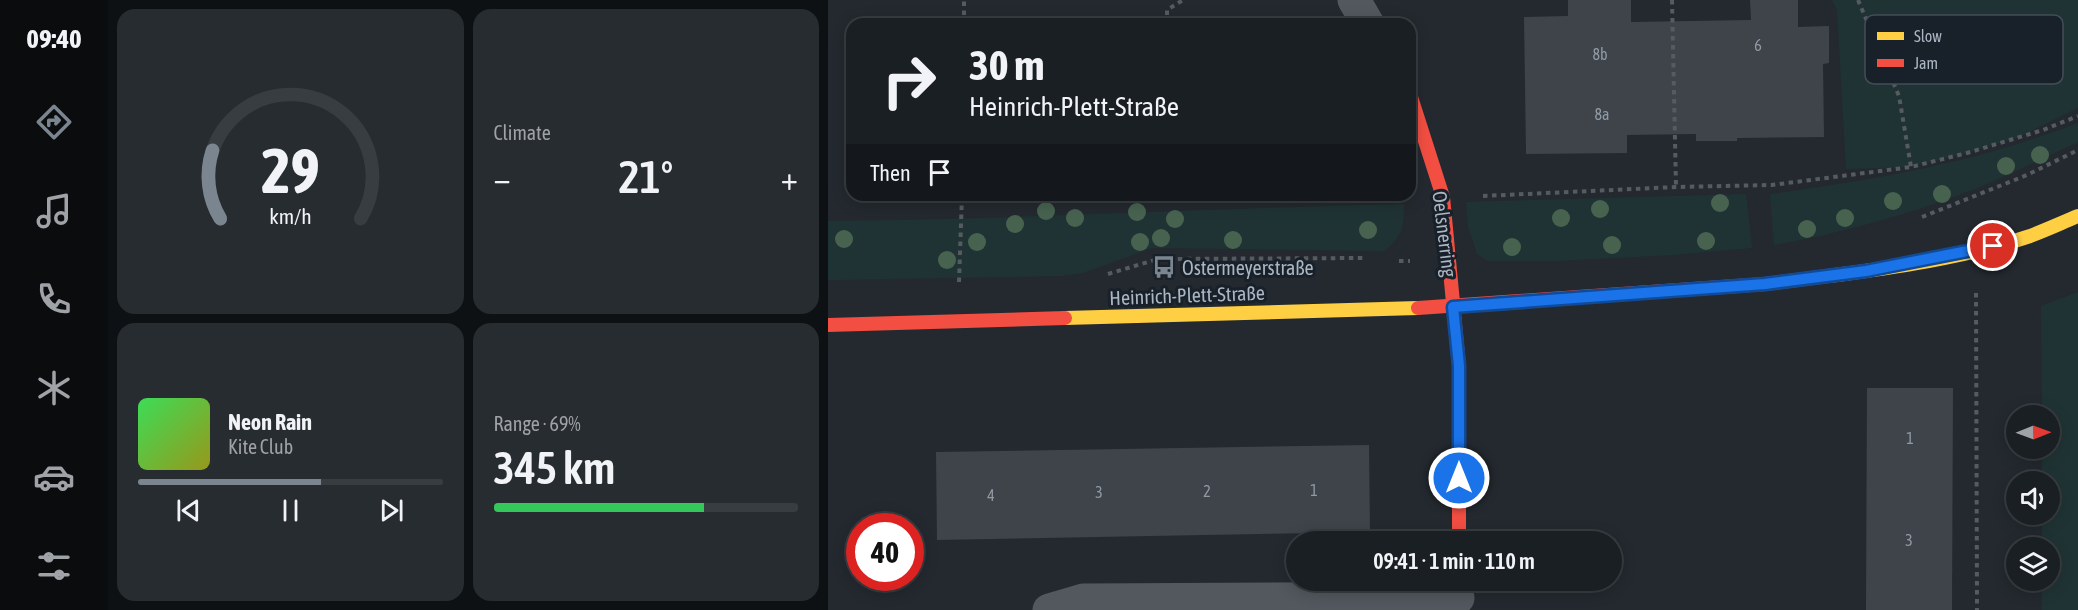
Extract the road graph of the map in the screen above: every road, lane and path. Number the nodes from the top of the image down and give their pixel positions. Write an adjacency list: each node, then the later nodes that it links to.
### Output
1 (964, 0): 7 (path)
2 (1183, 0): 8 (path)
3 (1354, 0): 9 (street)
4 (1672, 0): 15 (path)
5 (1858, 0): 6 (path)
6 (1865, 16)
7 (964, 18)
8 (1167, 18)
9 (1364, 18)
10 (1894, 84): 14 (path)
11 (1416, 113): 21 (street, Oelsnerring)
12 (2078, 116): 14 (path)
13 (2078, 150): 19 (path)
14 (1911, 167): 15 (path)
15 (1676, 187): 16 (path)
16 (1474, 196)
17 (962, 201): 22 (path)
18 (2078, 216): 20 (street, Heinrich-Plett-Straße)
19 (1916, 219)
20 (1976, 251): 21 (street, Heinrich-Plett-Straße); 28 (path)
21 (1453, 307): 22 (street, Heinrich-Plett-Straße); 24 (street)
22 (958, 322): 23 (street, Heinrich-Plett-Straße)
23 (828, 325)
24 (1459, 531)
25 (1458, 596): 26 (street)
26 (1153, 604): 27 (street)
27 (1049, 610)
28 (1977, 610)

